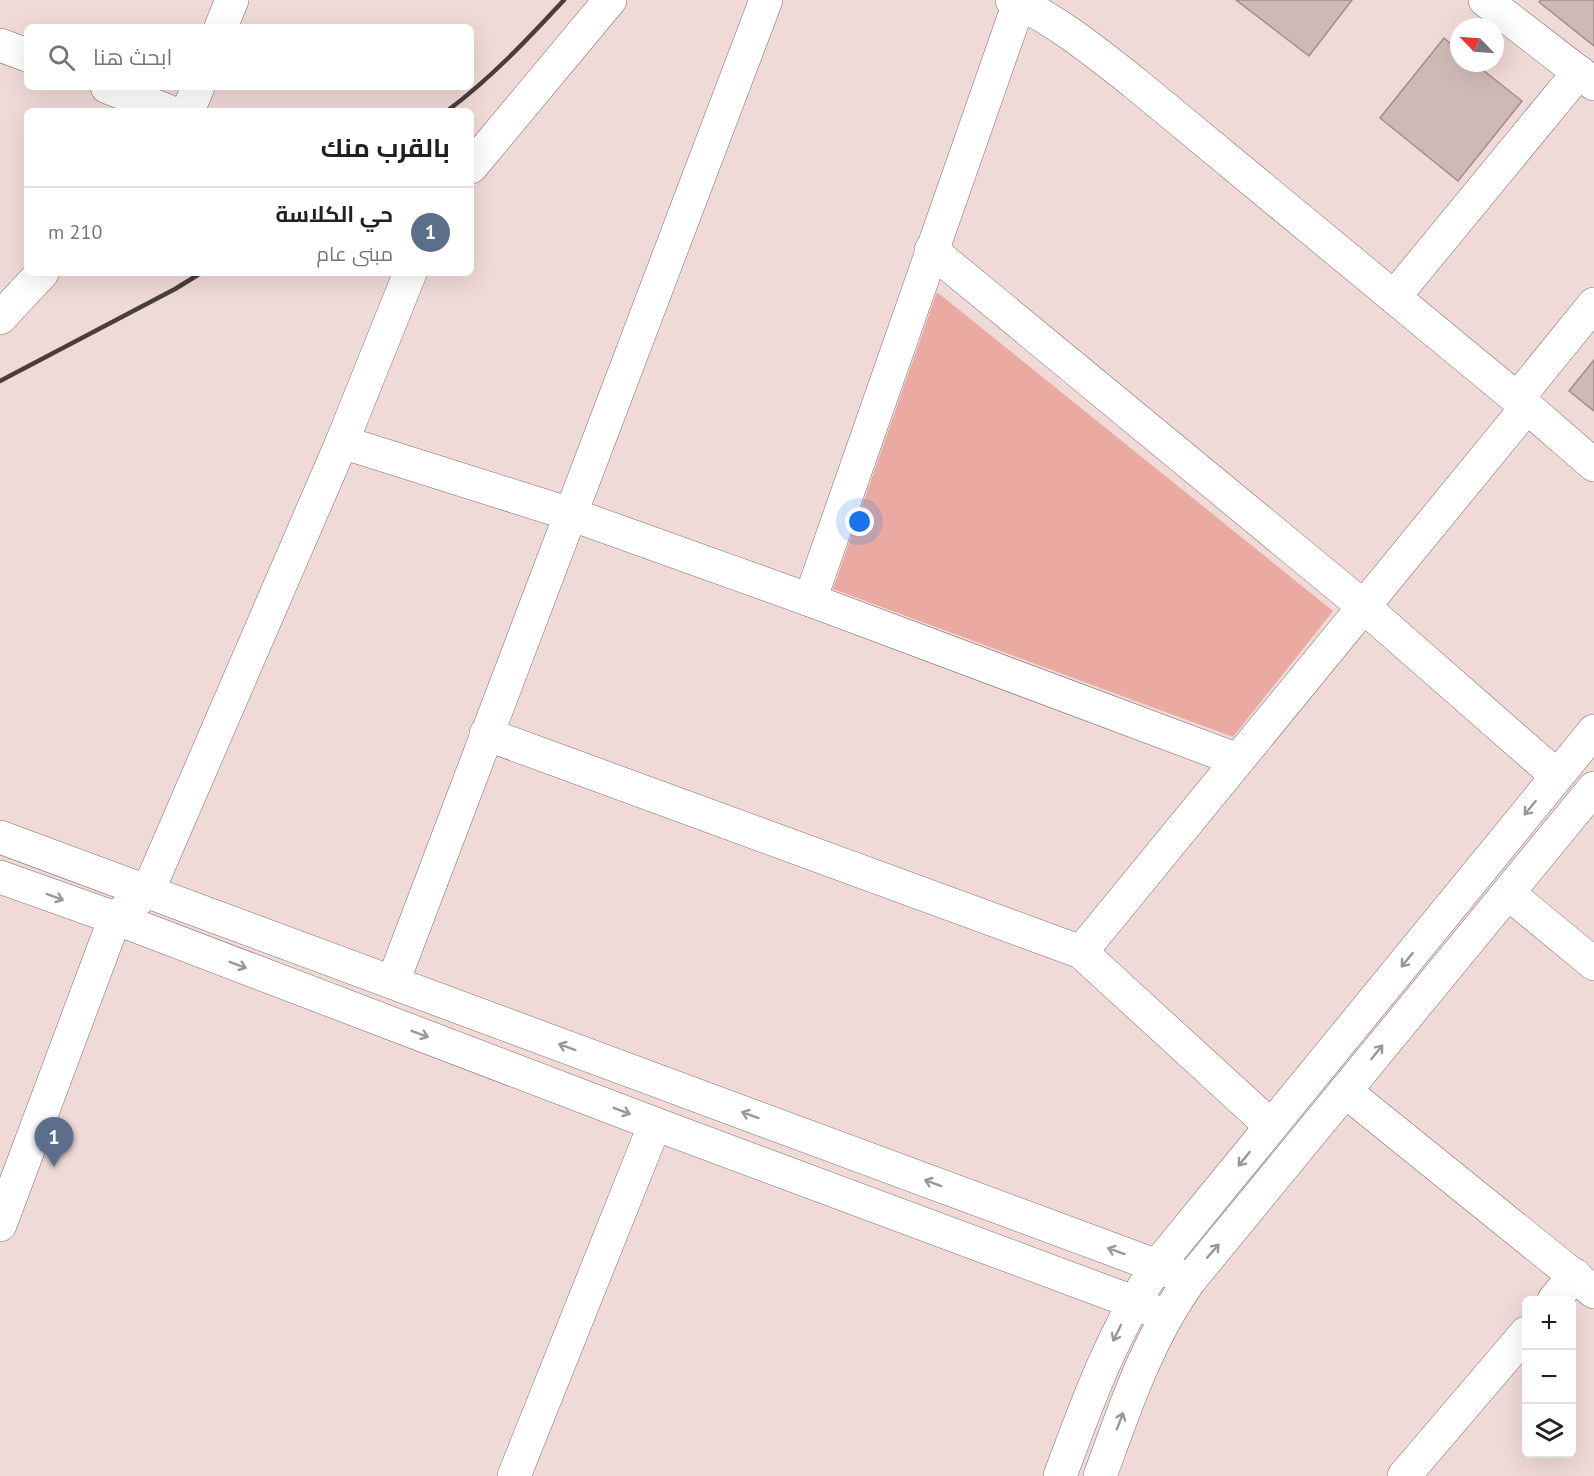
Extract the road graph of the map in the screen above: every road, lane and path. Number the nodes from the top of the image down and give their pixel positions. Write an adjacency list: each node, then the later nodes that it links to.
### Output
1 (231, 0): 6 (street)
2 (610, 0): 14 (street)
3 (766, 0): 24 (street)
4 (1485, 0): 9 (street)
5 (1015, 2): 15 (street); 18 (street)
6 (222, 24)
7 (0, 45): 8 (street)
8 (24, 54)
9 (1586, 78): 18 (street)
10 (115, 90): 12 (street)
11 (197, 90): 13 (street)
12 (160, 108)
13 (189, 108)
14 (474, 163)
15 (931, 250): 25 (street); 26 (street)
16 (39, 276): 20 (street)
17 (409, 276): 22 (street)
18 (1394, 297): 21 (street)
19 (1594, 304): 21 (street)
20 (0, 318)
21 (1522, 403): 23 (street); 26 (street)
22 (342, 442): 24 (street); 34 (street)
23 (1594, 465)
24 (570, 514): 25 (street); 28 (street)
25 (810, 600): 29 (street)
26 (1364, 607): 29 (street); 30 (street)
27 (1594, 731): 30 (street)
28 (486, 734): 37 (street); 39 (street)
29 (1238, 760): 37 (street)
30 (1557, 776): 42 (street, one-way to 42)
31 (1594, 788): 35 (street)
32 (0, 837): 34 (street)
33 (0, 877): 36 (street, one-way to 36)
34 (148, 891): 36 (street); 39 (street)
35 (1508, 893): 38 (street); 40 (street, one-way to 35)
36 (115, 918): 41 (street, one-way to 41); 43 (street)
37 (1081, 952): 42 (street)
38 (1594, 964)
39 (393, 982): 44 (street, one-way to 39)
40 (1345, 1091): 45 (street, one-way to 40); 46 (street)
41 (655, 1124): 48 (street); 51 (street)
42 (1271, 1126): 44 (street, one-way to 44)
43 (3, 1205)
44 (1157, 1266): 45 (street); 48 (street)
45 (1190, 1280): 49 (street)
46 (1585, 1283): 47 (street)
47 (1561, 1296)
48 (1133, 1302): 49 (street); 52 (street, one-way to 52)
49 (1166, 1317): 53 (street, one-way to 49)
50 (1522, 1339): 54 (street)
51 (514, 1476)
52 (1060, 1476)
53 (1100, 1476)
54 (1404, 1476)

